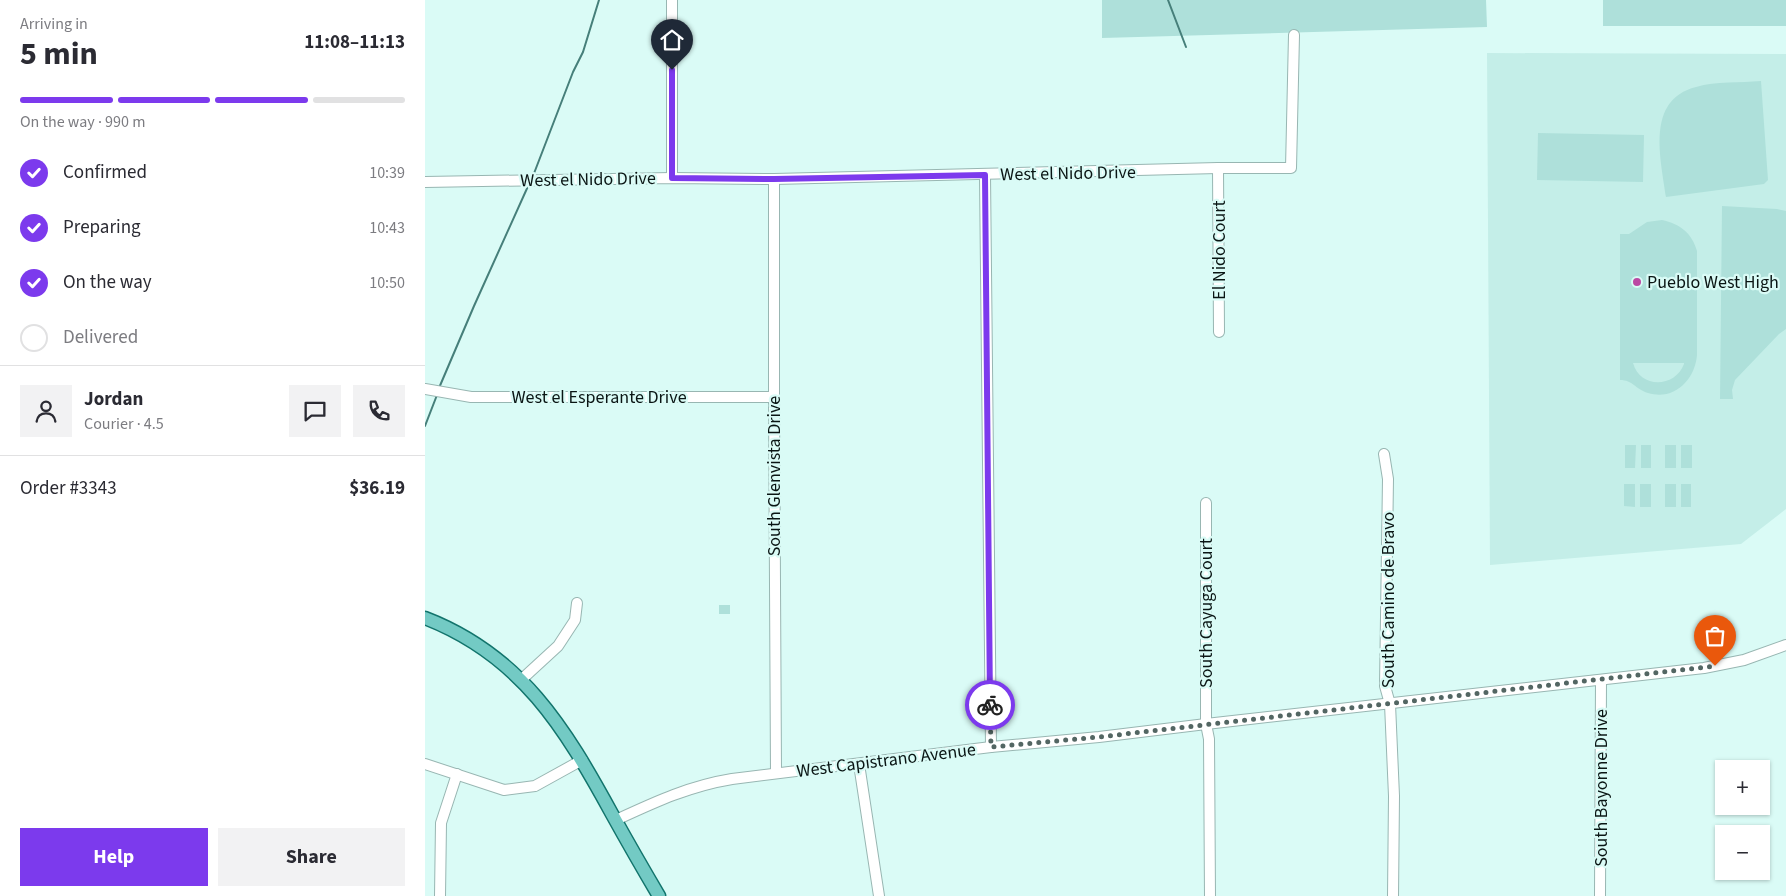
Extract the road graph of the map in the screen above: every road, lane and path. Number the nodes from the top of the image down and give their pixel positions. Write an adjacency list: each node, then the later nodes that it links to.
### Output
1 (672, 0): 5 (street)
2 (1294, 36): 3 (street, West el Nido Drive)
3 (1218, 168): 4 (street, West el Nido Drive); 8 (street, El Nido Court)
4 (985, 175): 6 (street, West el Nido Drive); 20 (street)
5 (672, 178): 6 (street, West el Nido Drive); 7 (street, West el Nido Drive)
6 (774, 179): 10 (street, South Glenvista Drive)
7 (425, 182)
8 (1219, 332)
9 (425, 389): 10 (street, West el Esperante Drive)
10 (774, 397): 24 (street, South Glenvista Drive)
11 (1384, 454): 18 (street, South Camino de Bravo)
12 (1205, 503): 19 (street, South Cayuga Court)
13 (577, 603): 16 (street)
14 (425, 618): 16 (main road)
15 (1786, 645): 17 (street, West Capistrano Avenue)
16 (521, 680): 21 (main road)
17 (1601, 680): 18 (street, West Capistrano Avenue); 32 (street, South Bayonne Drive)
18 (1390, 704): 19 (street, West Capistrano Avenue); 31 (street, South Camino de Bravo)
19 (1206, 724): 20 (street, West Capistrano Avenue); 30 (street, South Cayuga Court)
20 (991, 747): 23 (street, West Capistrano Avenue)
21 (582, 760): 25 (street); 26 (main road)
22 (425, 764): 25 (street)
23 (859, 764): 24 (street, West Capistrano Avenue); 29 (street)
24 (776, 773): 26 (street, West Capistrano Avenue)
25 (457, 774): 27 (street)
26 (615, 820): 28 (main road)
27 (440, 896)
28 (659, 896)
29 (879, 896)
30 (1210, 896)
31 (1393, 896)
32 (1600, 896)

